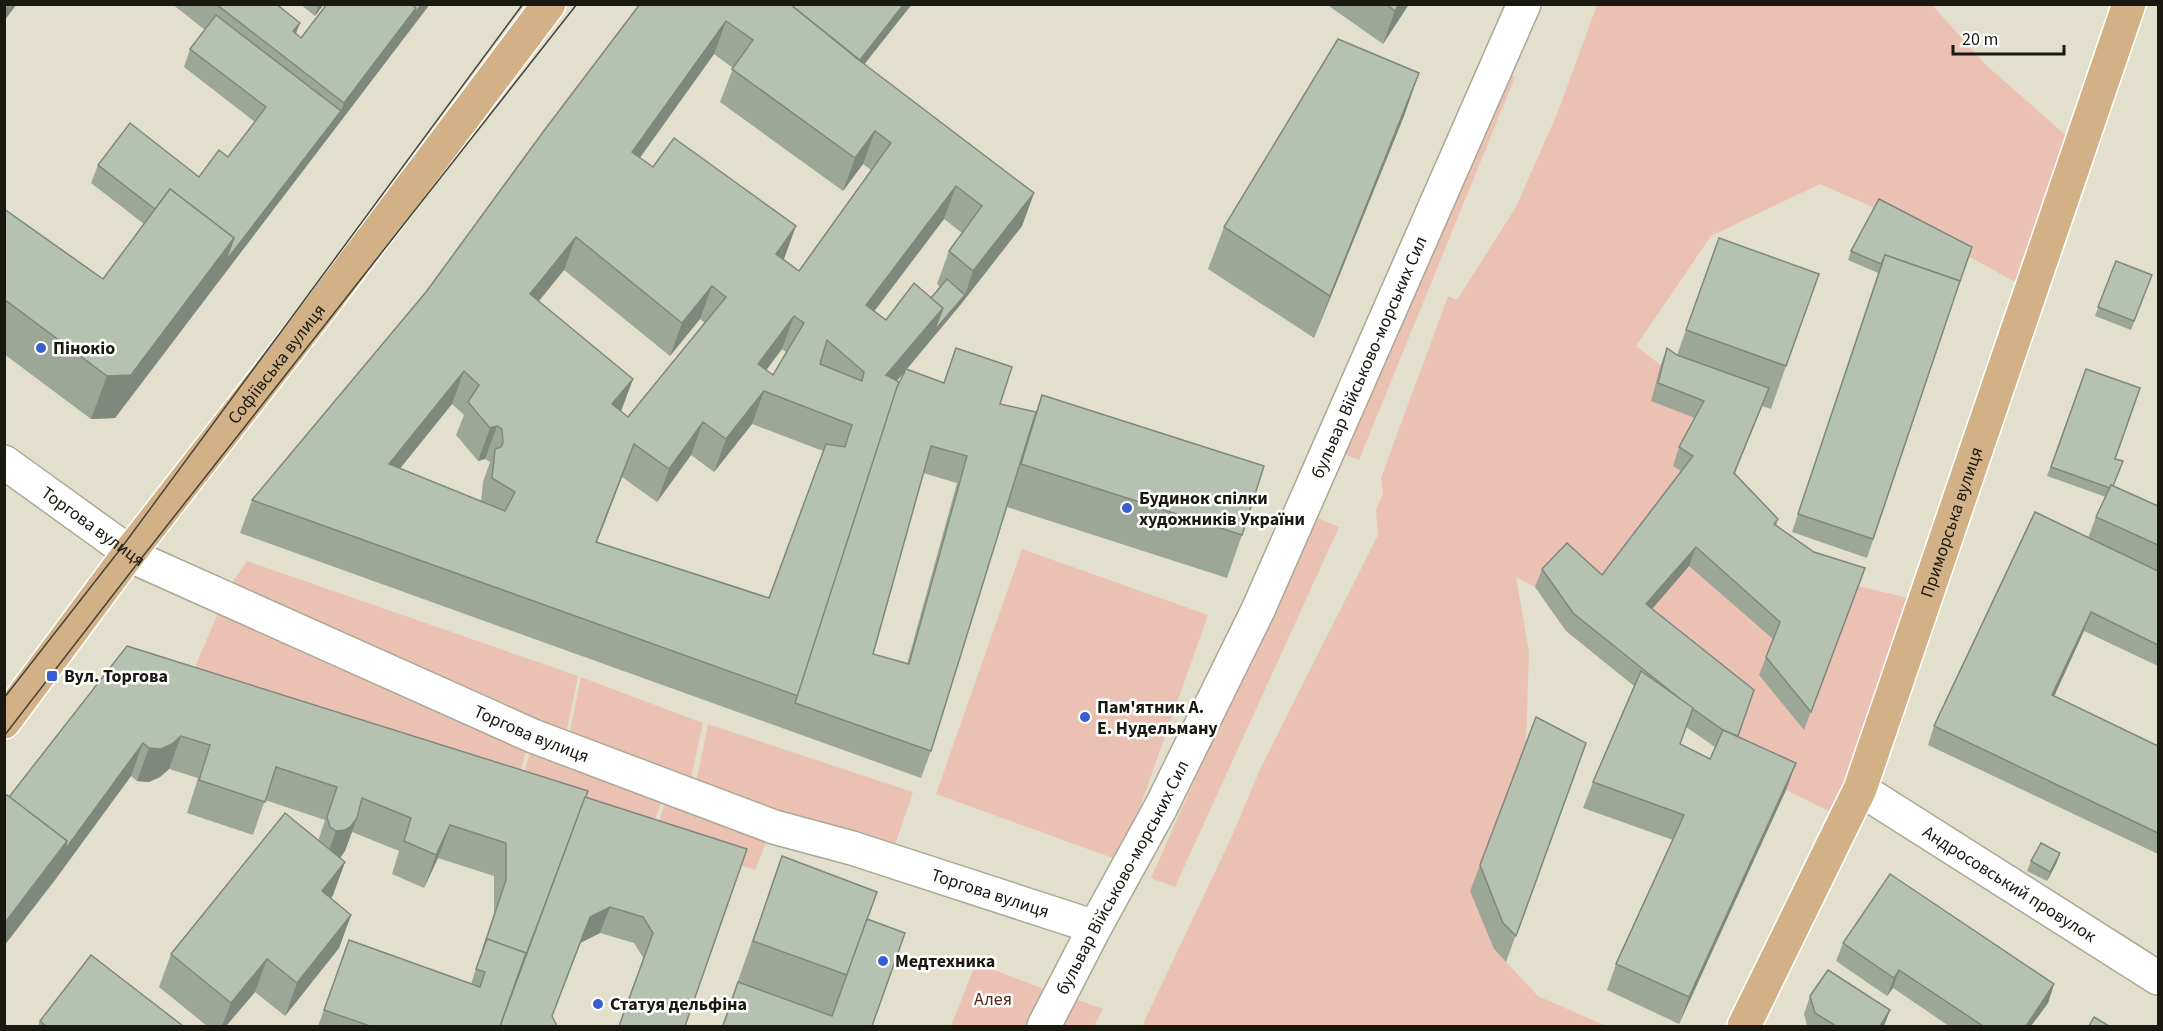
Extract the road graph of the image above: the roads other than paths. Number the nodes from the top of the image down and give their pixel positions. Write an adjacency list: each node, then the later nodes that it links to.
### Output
1 (549, 4): 5 (main road, Софіївська вулиця)
2 (1524, 4): 8 (street, бульвар Військово-морських Сил)
3 (2129, 4): 7 (main road, Приморська вулиця)
4 (4, 462): 5 (street, Торгова вулиця)
5 (135, 556): 6 (main road, Софіївська вулиця); 8 (street, Торгова вулиця)
6 (4, 723)
7 (1860, 789): 9 (street, Андросовський провулок); 11 (main road, Приморська вулиця)
8 (1095, 927): 10 (street, бульвар Військово-морських Сил)
9 (2158, 978)
10 (1044, 1026)
11 (1744, 1026)

